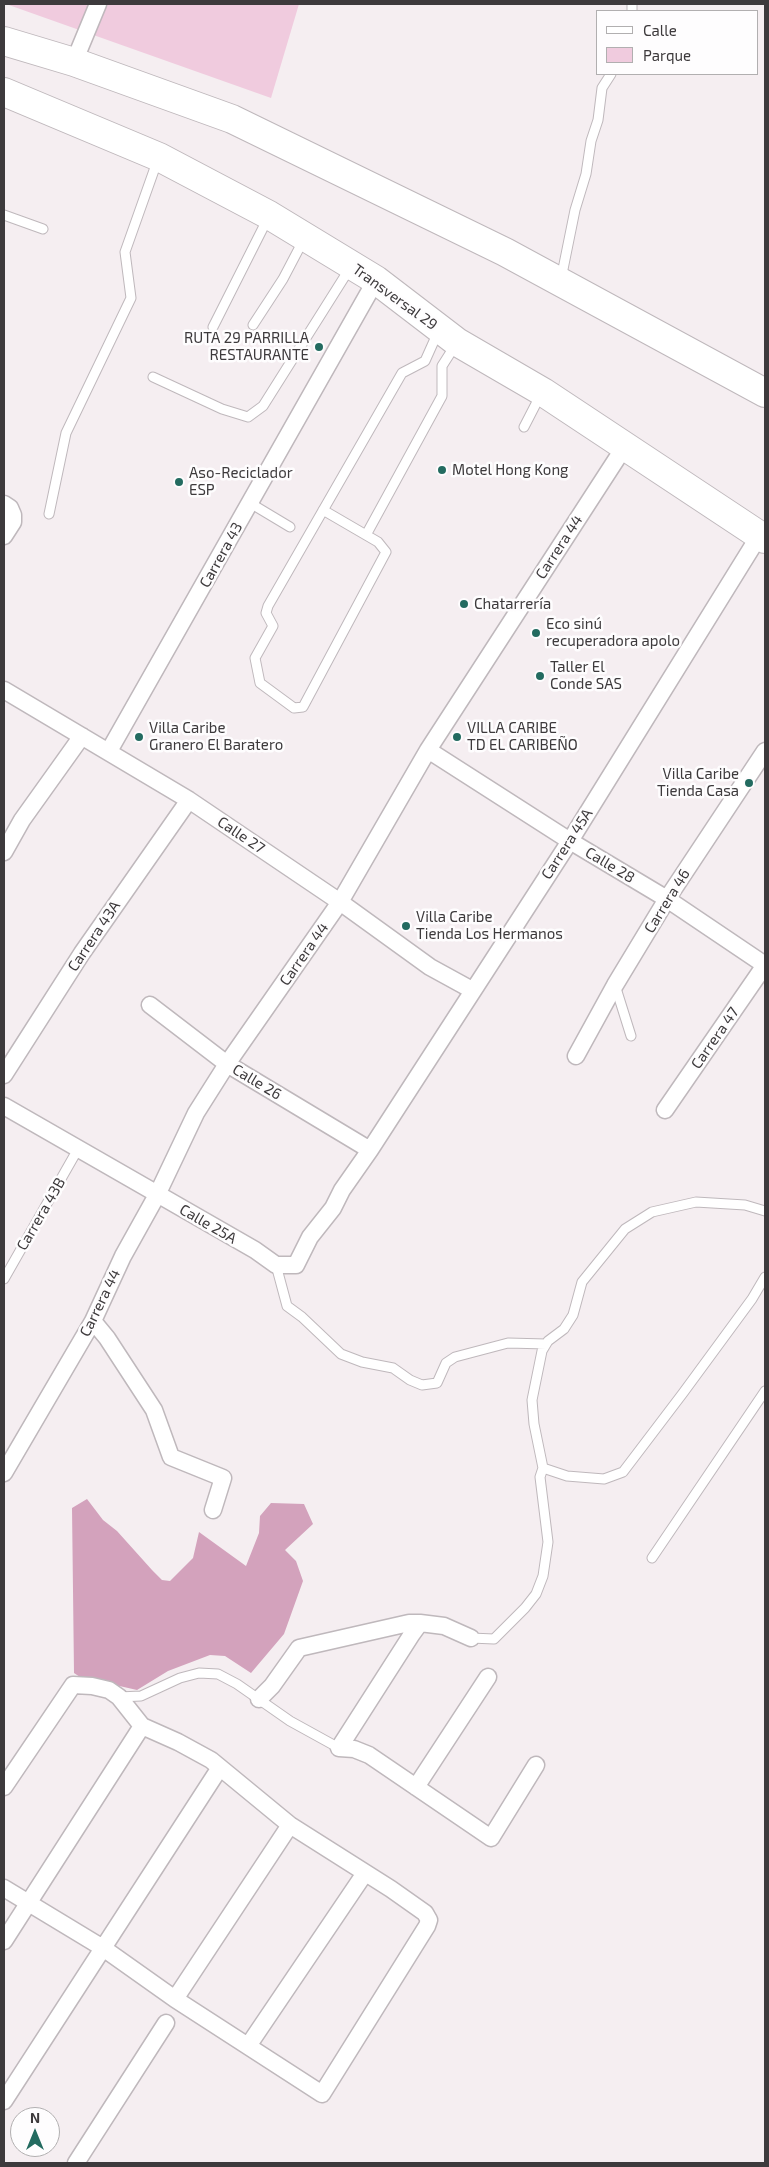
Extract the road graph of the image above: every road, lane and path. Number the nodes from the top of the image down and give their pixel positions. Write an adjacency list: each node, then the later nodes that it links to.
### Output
1 (90, 4): 3 (street)
2 (98, 4): 3 (street)
3 (86, 32): 5 (street)
4 (4, 41): 5 (highway)
5 (74, 62): 15 (highway)
6 (610, 75): 15 (lane)
7 (4, 92): 8 (highway, Transversal 29)
8 (159, 157): 10 (highway, Transversal 29); 27 (lane)
9 (4, 215): 11 (lane)
10 (269, 215): 12 (highway, Transversal 29); 17 (lane)
11 (43, 229)
12 (305, 237): 13 (highway, Transversal 29); 16 (lane)
13 (352, 265): 14 (highway, Transversal 29); 19 (lane)
14 (376, 280): 18 (highway, Transversal 29); 24 (street, Carrera 43)
15 (560, 282): 21 (highway)
16 (253, 325)
17 (214, 327)
18 (448, 336): 20 (highway, Transversal 29); 26 (lane); 29 (lane)
19 (153, 377)
20 (543, 392): 22 (lane); 23 (highway, Transversal 29)
21 (765, 393)
22 (524, 427)
23 (624, 446): 31 (highway, Transversal 29); 34 (street, Carrera 44)
24 (250, 503): 28 (lane); 35 (street, Carrera 43)
25 (7, 506): 30 (street)
26 (323, 510): 29 (lane); 29 (lane)
27 (49, 514)
28 (290, 527)
29 (366, 535)
30 (4, 536)
31 (762, 537): 38 (street, Carrera 45A)
32 (4, 690): 33 (street, Calle 27)
33 (82, 736): 35 (street, Calle 27); 39 (street)
34 (428, 750): 38 (street, Calle 28); 41 (street, Carrera 44)
35 (109, 751): 37 (street, Calle 27)
36 (765, 751): 40 (street, Carrera 46)
37 (190, 800): 41 (street, Calle 27); 49 (street, Carrera 43A)
38 (570, 841): 40 (street, Calle 28); 44 (street, Carrera 45A)
39 (4, 852)
40 (667, 899): 42 (street, Calle 28); 43 (street, Carrera 46)
41 (340, 902): 44 (street, Calle 27); 48 (street, Carrera 44)
42 (765, 965): 51 (street, Carrera 47)
43 (615, 985): 46 (lane); 47 (street, Carrera 46)
44 (472, 990): 53 (street, Carrera 45A)
45 (150, 1005): 48 (street, Calle 26)
46 (631, 1036)
47 (576, 1056)
48 (227, 1064): 53 (street, Calle 26); 54 (street, Carrera 44)
49 (4, 1075)
50 (4, 1106): 52 (street, Calle 25A)
51 (665, 1110)
52 (78, 1149): 54 (street, Calle 25A); 58 (lane, Carrera 43B)
53 (370, 1150): 56 (street)
54 (157, 1195): 56 (street, Calle 25A); 59 (street, Carrera 44)
55 (765, 1212): 60 (lane)
56 (276, 1265): 60 (lane)
57 (765, 1277): 62 (lane)
58 (4, 1279)
59 (92, 1321): 63 (street, Carrera 44); 64 (street)
60 (546, 1344): 62 (lane)
61 (765, 1391): 65 (lane)
62 (543, 1468): 67 (lane)
63 (4, 1473)
64 (214, 1510)
65 (652, 1558)
66 (420, 1624): 67 (street); 70 (street); 72 (street)
67 (471, 1638)
68 (488, 1677): 76 (street)
69 (119, 1697): 70 (lane); 71 (street); 75 (street)
70 (259, 1699): 72 (lane)
71 (142, 1726): 74 (street); 80 (street)
72 (340, 1748): 76 (street)
73 (536, 1765): 76 (street)
74 (219, 1769): 77 (street); 82 (street)
75 (4, 1787)
76 (416, 1787)
77 (290, 1825): 78 (street); 83 (street)
78 (364, 1873): 85 (street); 85 (street)
79 (4, 1888): 80 (street)
80 (28, 1904): 81 (street); 82 (street)
81 (4, 1941)
82 (104, 1948): 83 (street); 86 (street)
83 (175, 1998): 85 (street)
84 (166, 2023): 87 (street)
85 (248, 2046)
86 (4, 2101)
87 (76, 2163)

